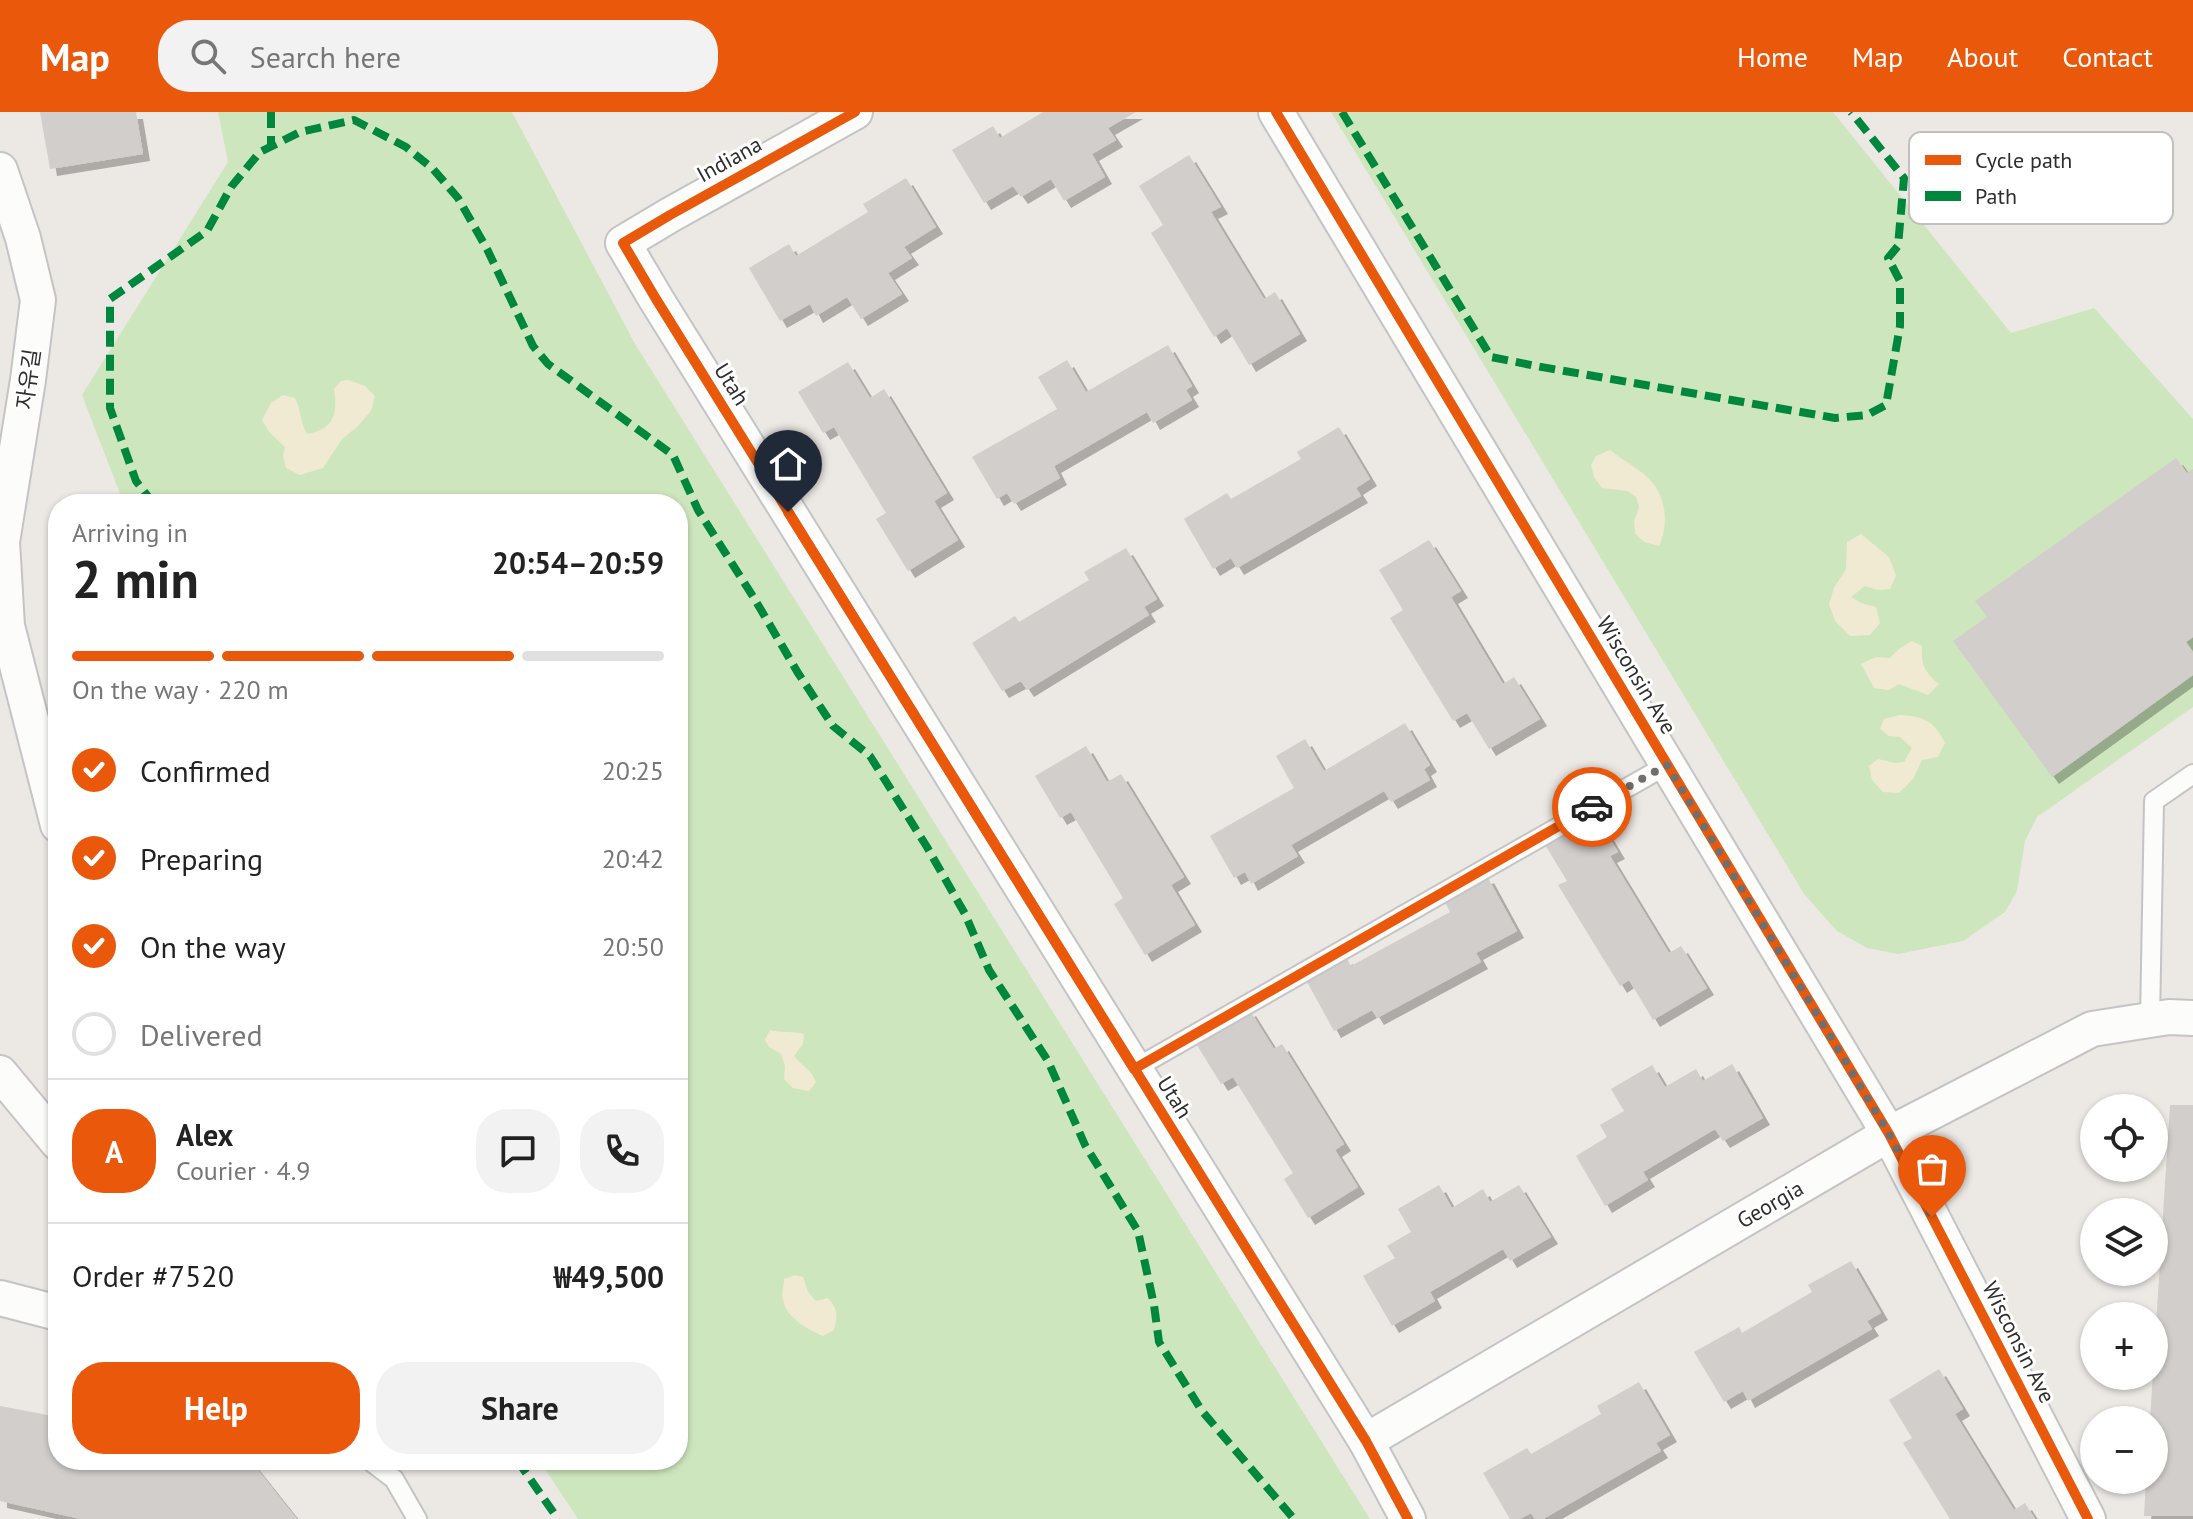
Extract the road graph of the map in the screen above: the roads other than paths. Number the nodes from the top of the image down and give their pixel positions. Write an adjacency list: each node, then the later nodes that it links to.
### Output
1 (855, 112): 5 (street, Indiana)
2 (1276, 112): 7 (street, Wisconsin Ave)
3 (0, 170): 4 (street, 자유길)
4 (11, 237): 6 (street, 자유길)
5 (623, 243): 12 (street, Utah)
6 (11, 430): 9 (street, 자유길)
7 (1667, 765): 12 (lane); 15 (street, Wisconsin Ave)
8 (2193, 774): 11 (lane)
9 (48, 786)
10 (2193, 1018): 11 (street, Georgia)
11 (2150, 1020): 15 (street, Georgia)
12 (1134, 1069): 18 (street, Utah)
13 (0, 1073): 14 (street)
14 (48, 1131)
15 (1889, 1134): 18 (street, Georgia); 22 (street, Wisconsin Ave)
16 (0, 1298): 17 (street)
17 (48, 1310)
18 (1366, 1441): 21 (street, Utah)
19 (382, 1470): 20 (lane)
20 (417, 1519)
21 (1408, 1519)
22 (2088, 1519)

